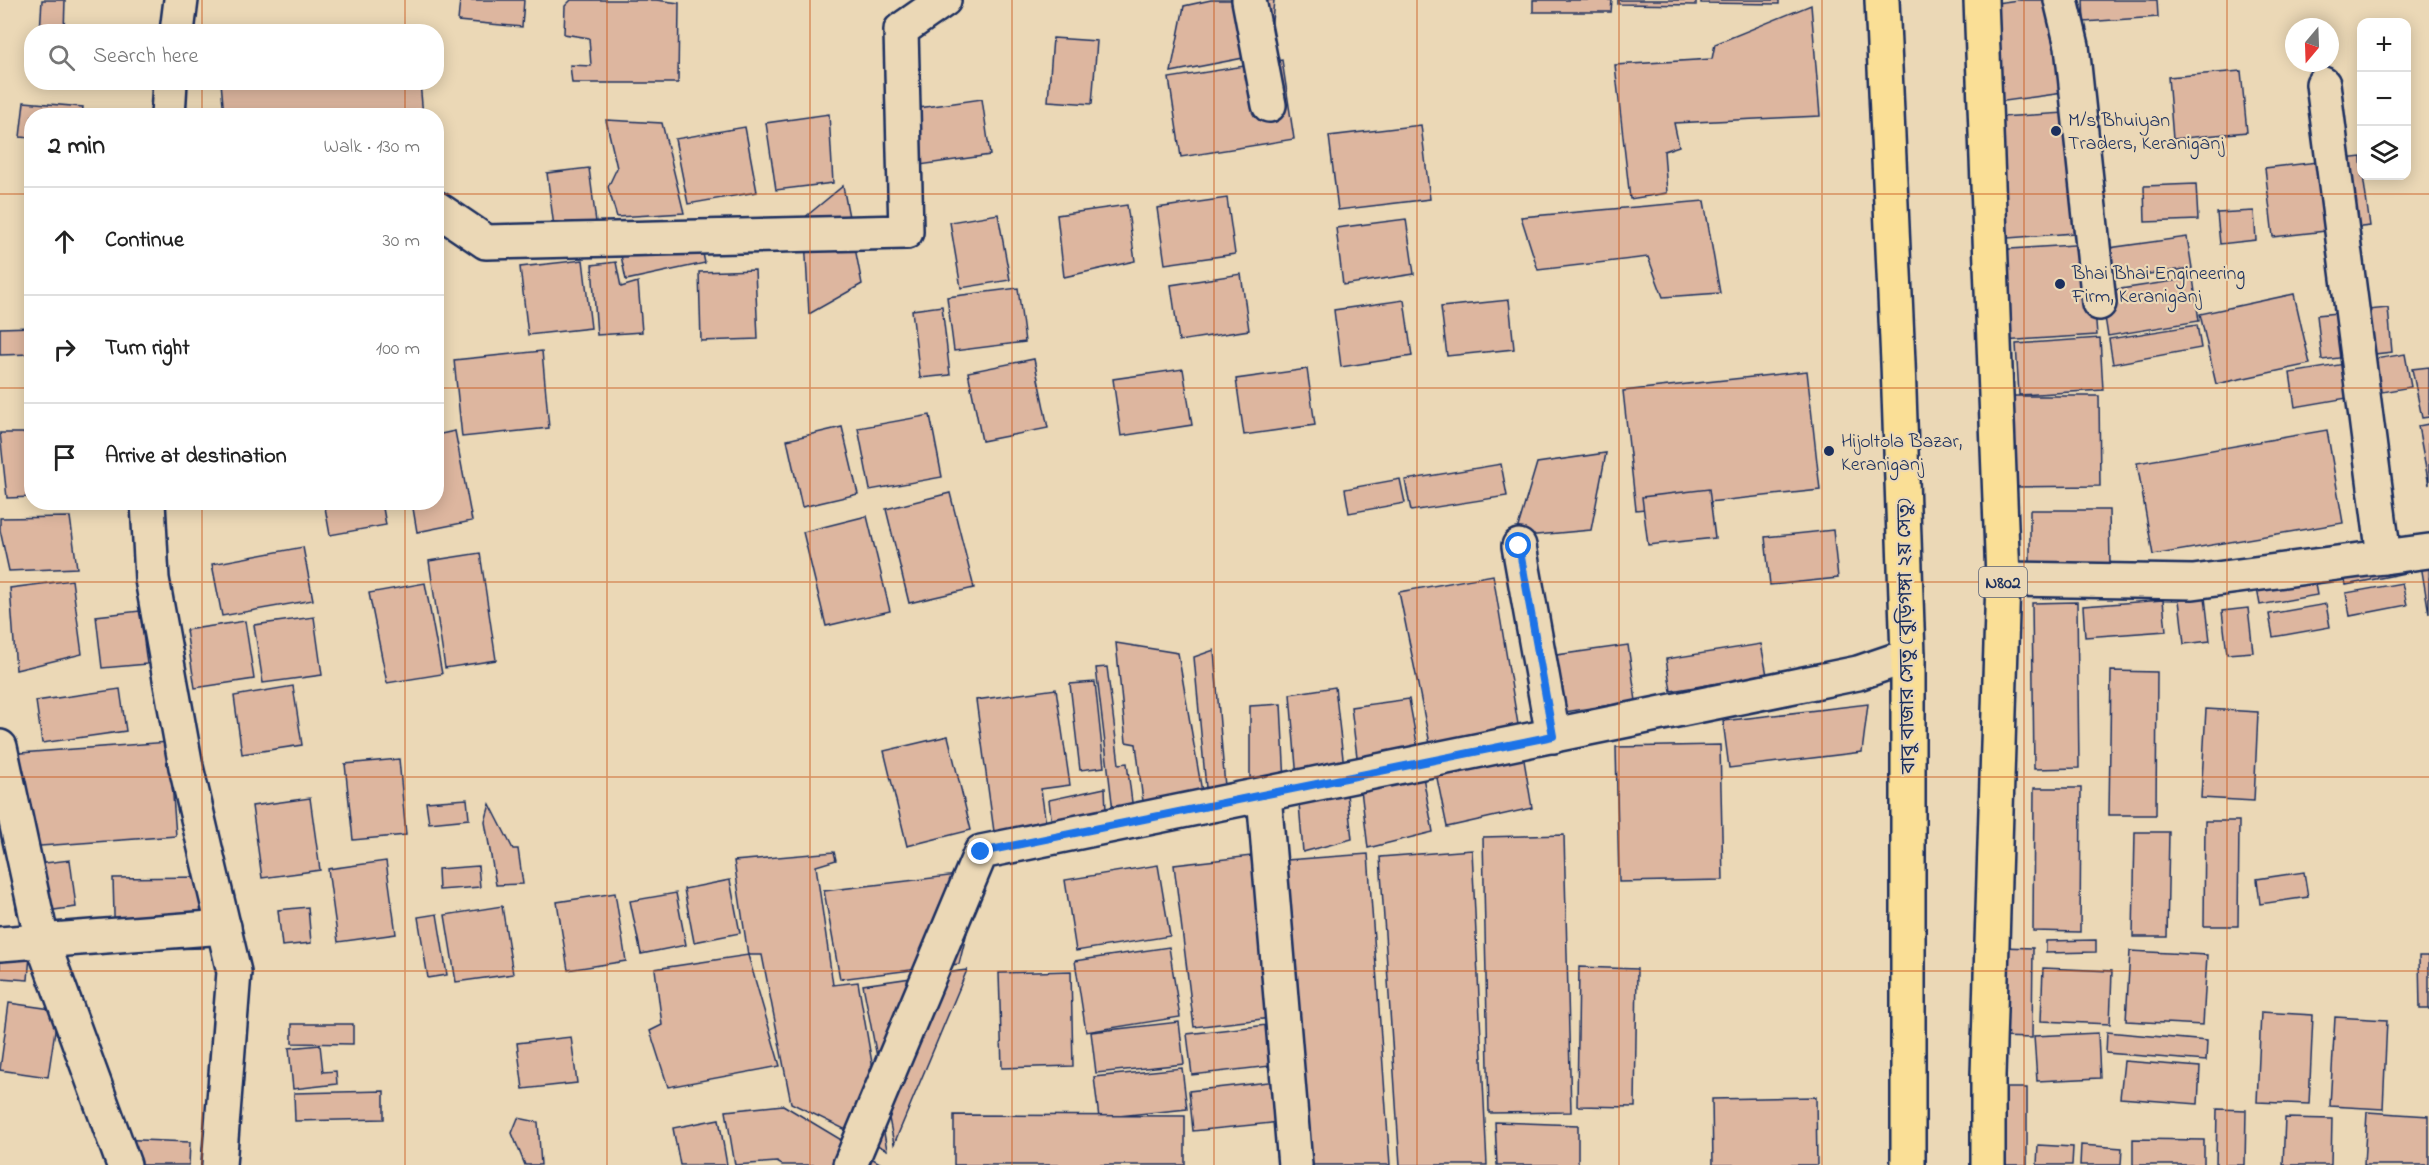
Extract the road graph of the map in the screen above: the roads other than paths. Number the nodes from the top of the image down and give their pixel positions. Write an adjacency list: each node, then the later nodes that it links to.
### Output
1 (181, 0): 7 (street)
2 (944, 0): 12 (street)
3 (1249, 0): 10 (street)
4 (1882, 0): 19 (highway, বাবু বাজার সেতু (বুড়িগঙ্গা ২য় সেতু))
5 (1981, 0): 18 (highway, N802)
6 (2061, 0): 13 (street)
7 (178, 24)
8 (2323, 84): 17 (street)
9 (170, 90): 11 (street)
10 (1269, 105)
11 (168, 108)
12 (444, 213)
13 (2099, 303)
14 (148, 510): 23 (street)
15 (1519, 546): 20 (street)
16 (2429, 551): 17 (street)
17 (2384, 557): 18 (street)
18 (2003, 579): 31 (highway, N802)
19 (1908, 656): 20 (street); 30 (highway, বাবু বাজার সেতু (বুড়িগঙ্গা ২য় সেতু))
20 (1553, 736): 22 (street)
21 (0, 747): 24 (street)
22 (1264, 795): 28 (street); 29 (street)
23 (224, 927): 24 (street); 27 (street)
24 (42, 941): 25 (street); 26 (street)
25 (0, 944)
26 (124, 1165)
27 (219, 1165)
28 (850, 1165)
29 (1295, 1165)
30 (1908, 1165)
31 (1988, 1165)

